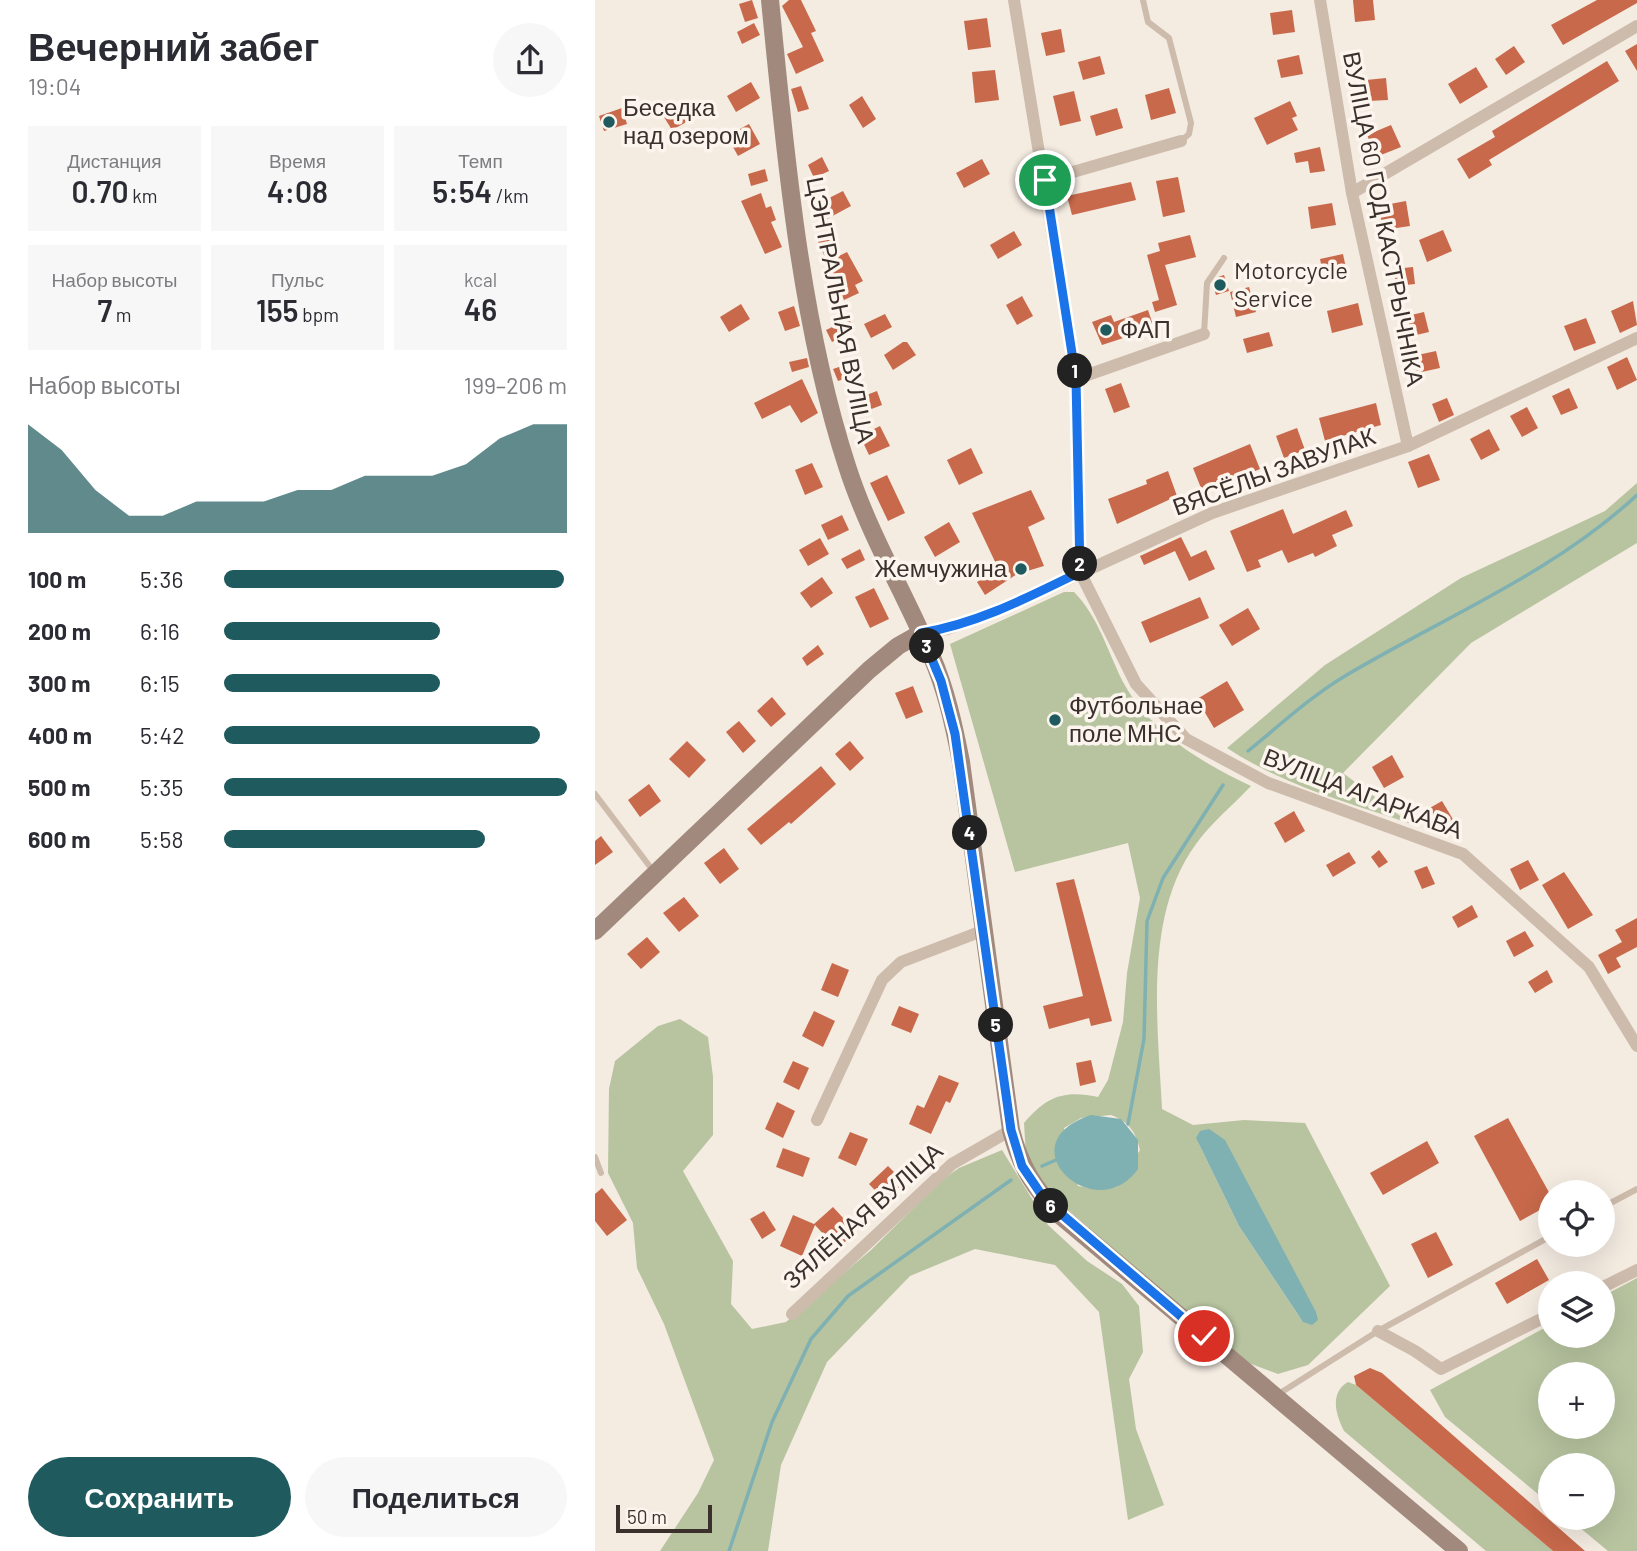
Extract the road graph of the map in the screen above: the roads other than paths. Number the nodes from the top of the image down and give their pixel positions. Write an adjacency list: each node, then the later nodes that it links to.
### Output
1 (770, 0): 15 (street, ЦЭНТРАЛЬНАЯ ВУЛІЦА)
2 (1014, 0): 7 (street, ВУЛІЦА АГАРКАВА)
3 (1143, 0): 6 (lane)
4 (1320, 0): 8 (street, ВУЛІЦА 60 ГОД КАСТРЫЧНІКА)
5 (1637, 26): 8 (street)
6 (1181, 141): 7 (street)
7 (1045, 180): 12 (street, ВУЛІЦА АГАРКАВА)
8 (1352, 193): 13 (street, ВУЛІЦА 60 ГОД КАСТРЫЧНІКА)
9 (1223, 258): 10 (lane)
10 (1204, 334): 12 (street)
11 (1637, 338): 13 (street, ВЯСЁЛЫ ЗАВУЛАК)
12 (1076, 379): 14 (street, ВУЛІЦА АГАРКАВА)
13 (1408, 446): 14 (street, ВЯСЁЛЫ ЗАВУЛАК)
14 (1080, 572): 15 (street, ВЯСЁЛЫ ЗАВУЛАК); 20 (street, ВУЛІЦА АГАРКАВА)
15 (921, 633): 17 (street); 19 (street)
16 (595, 794): 17 (lane)
17 (656, 873): 18 (street)
18 (595, 931)
19 (982, 931): 21 (street); 22 (street)
20 (1635, 1045)
21 (817, 1120)
22 (1011, 1130): 30 (street, ЗЯЛЁНАЯ ВУЛІЦА); 33 (street)
23 (595, 1157): 24 (lane)
24 (601, 1173)
25 (1637, 1189): 26 (lane)
26 (1615, 1201)
27 (1538, 1243): 32 (lane)
28 (1637, 1270): 29 (street)
29 (1615, 1281)
30 (792, 1314)
31 (1538, 1320): 32 (street)
32 (1378, 1331): 33 (lane)
33 (1275, 1396): 34 (street)
34 (1459, 1551)

